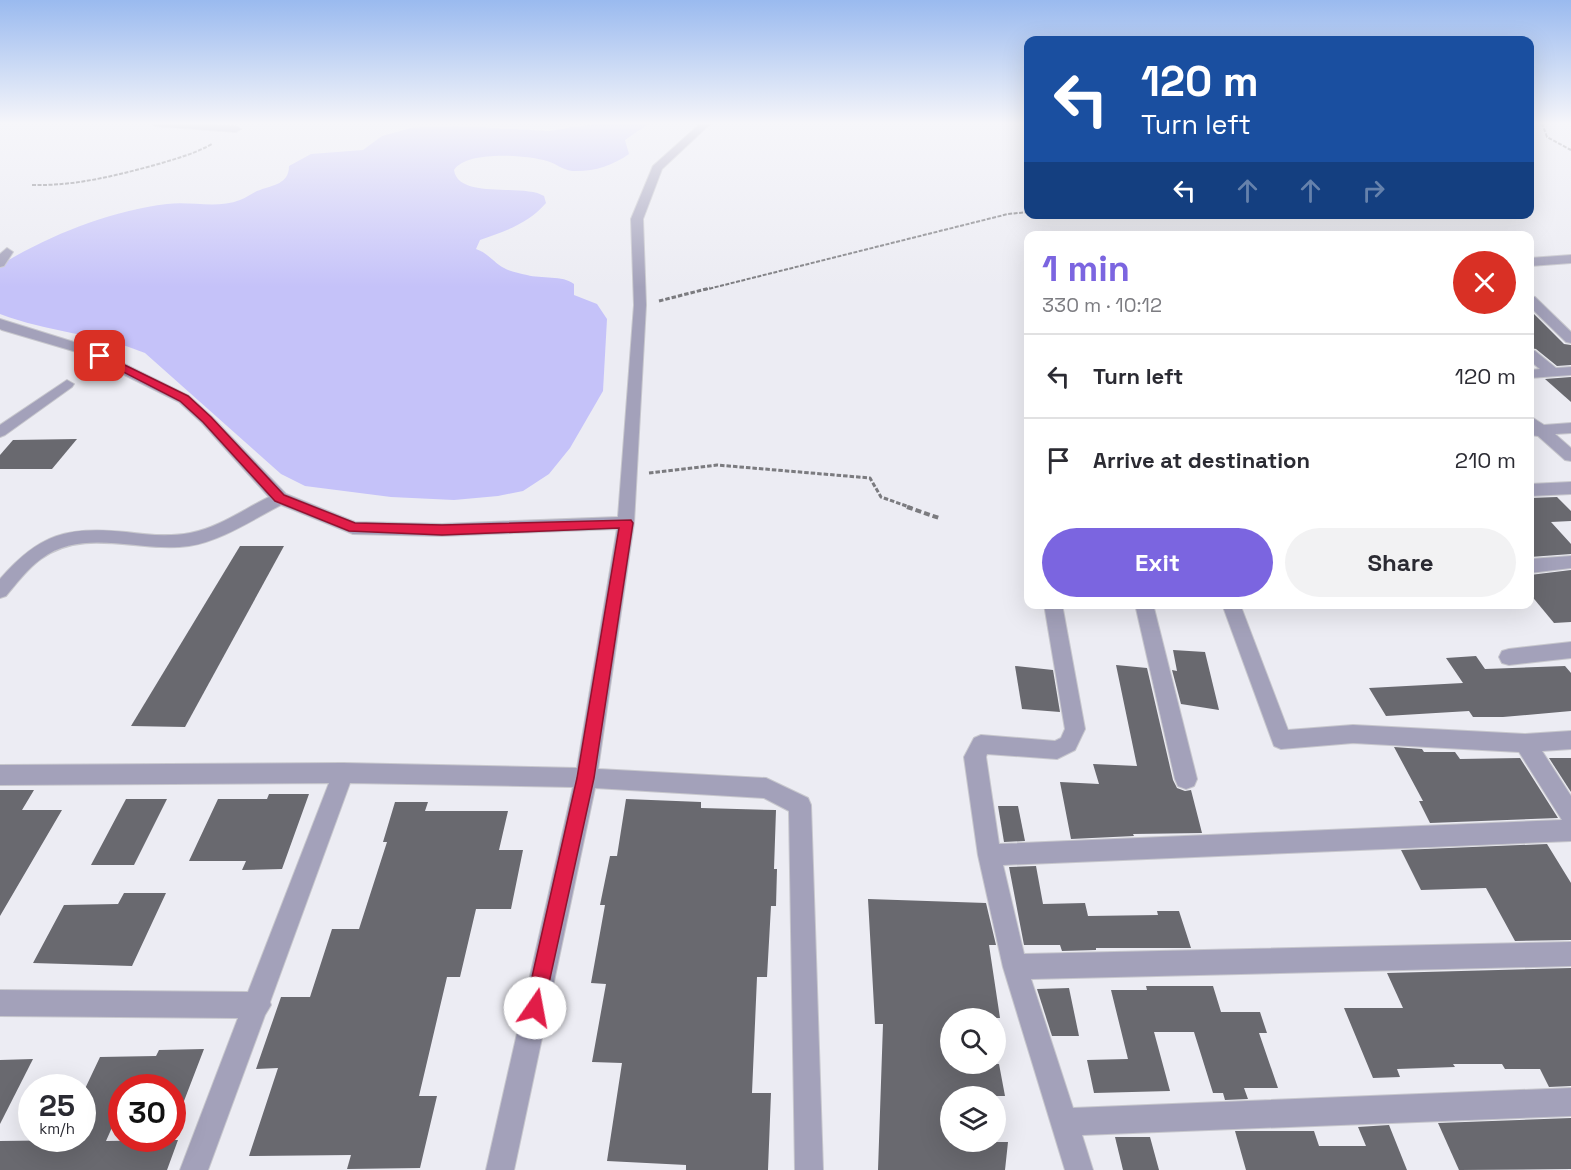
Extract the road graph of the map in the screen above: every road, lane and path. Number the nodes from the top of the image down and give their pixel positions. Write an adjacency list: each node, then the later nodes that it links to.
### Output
1 (113, 178): 3 (path)
2 (653, 178): 8 (street)
3 (32, 185)
4 (1024, 212): 8 (path)
5 (1571, 259): 6 (street)
6 (1534, 262)
7 (1534, 304): 10 (street)
8 (640, 305): 20 (street)
9 (0, 323): 23 (street)
10 (1571, 339)
11 (1534, 357): 13 (street)
12 (1571, 371): 13 (street)
13 (1552, 372): 14 (street)
14 (1534, 374)
15 (67, 384): 18 (street)
16 (1571, 428): 17 (street)
17 (1536, 431): 19 (street)
18 (0, 432)
19 (1571, 456)
20 (631, 475): 24 (path); 25 (street)
21 (1571, 488): 22 (street)
22 (1534, 490)
23 (280, 498): 25 (street); 28 (street)
24 (939, 518)
25 (626, 523): 38 (street)
26 (1571, 562): 27 (street)
27 (1534, 566)
28 (0, 591)
29 (1054, 609): 42 (street)
30 (1145, 609): 39 (street)
31 (1233, 609): 35 (street)
32 (1571, 650): 33 (street)
33 (1509, 657)
34 (1571, 740): 35 (street)
35 (1525, 743): 40 (street)
36 (343, 773): 37 (street); 38 (street); 46 (street)
37 (0, 775)
38 (586, 778): 50 (street); 51 (street)
39 (1186, 779)
40 (1571, 815)
41 (1571, 830): 42 (street)
42 (989, 855): 44 (street)
43 (1571, 954): 44 (street)
44 (1015, 967): 48 (street)
45 (0, 1003): 46 (street)
46 (258, 1005): 49 (street)
47 (1571, 1102): 48 (street)
48 (1062, 1122): 52 (street)
49 (194, 1170)
50 (500, 1170)
51 (809, 1170)
52 (1079, 1170)

